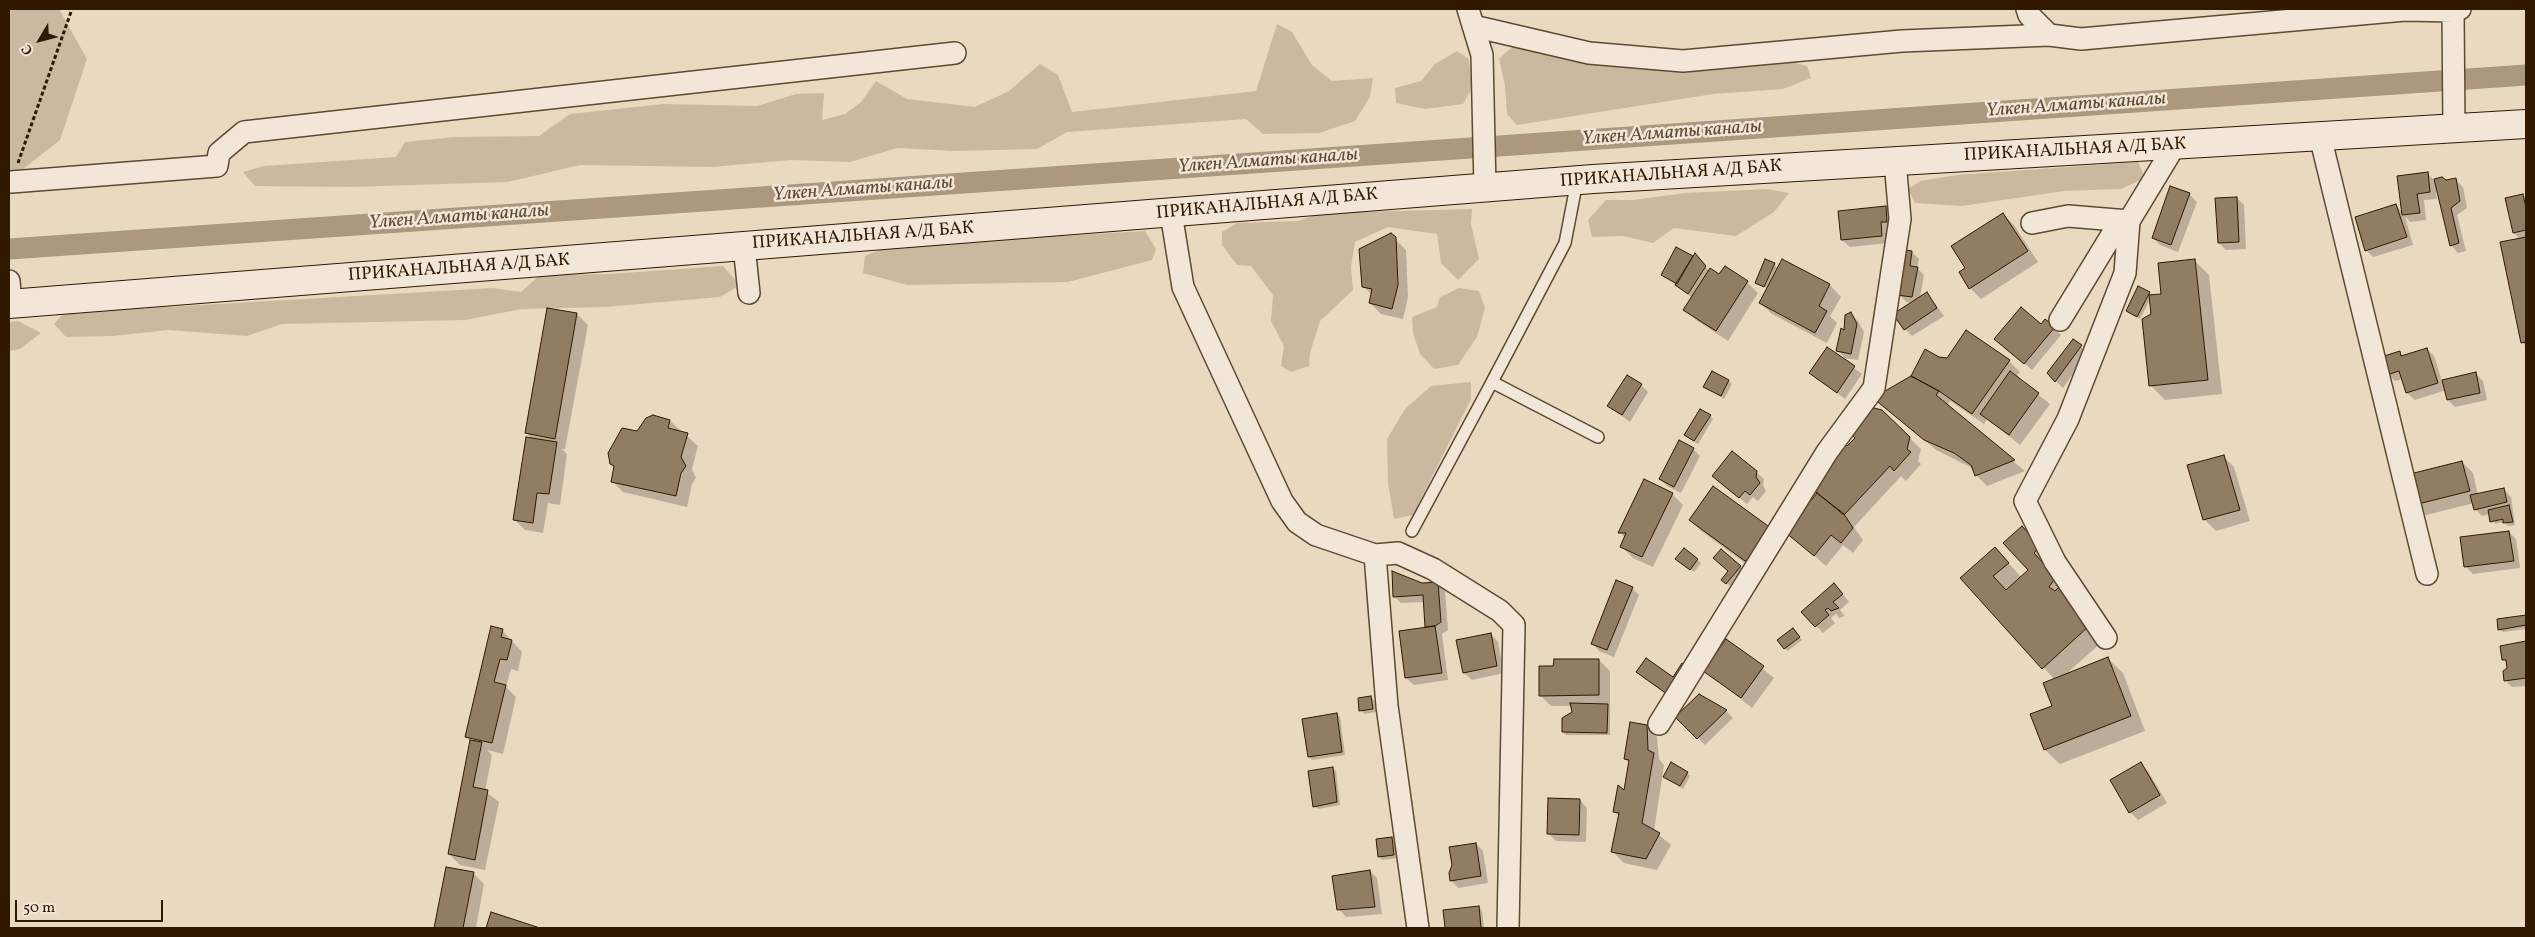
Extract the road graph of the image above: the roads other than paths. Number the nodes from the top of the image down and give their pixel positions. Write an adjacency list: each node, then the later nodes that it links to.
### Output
1 (2027, 9): 4 (street)
2 (2455, 10): 4 (street); 6 (street)
3 (1470, 17): 4 (street); 13 (street)
4 (2049, 35)
5 (955, 53): 12 (street)
6 (2454, 120): 7 (main road, ПРИКАНАЛЬНАЯ А/Д БАК); 8 (main road, ПРИКАНАЛЬНАЯ А/Д БАК)
7 (2526, 124)
8 (2320, 136): 9 (main road, ПРИКАНАЛЬНАЯ А/Д БАК); 25 (street)
9 (2175, 145): 10 (main road, ПРИКАНАЛЬНАЯ А/Д БАК); 15 (street)
10 (1895, 161): 11 (main road, ПРИКАНАЛЬНАЯ А/Д БАК); 27 (street)
11 (1577, 181): 13 (main road, ПРИКАНАЛЬНАЯ А/Д БАК); 21 (lane)
12 (10, 182)
13 (1485, 187): 14 (main road, ПРИКАНАЛЬНАЯ А/Д БАК)
14 (1171, 213): 17 (main road, ПРИКАНАЛЬНАЯ А/Д БАК); 24 (street)
15 (2129, 221): 16 (street); 20 (street); 26 (street)
16 (2032, 223)
17 (744, 246): 18 (street); 19 (main road, ПРИКАНАЛЬНАЯ А/Д БАК)
18 (749, 293)
19 (9, 296)
20 (2060, 320)
21 (1492, 382): 22 (lane); 23 (lane)
22 (1598, 437)
23 (1412, 531)
24 (1375, 555): 28 (street); 29 (street)
25 (2427, 574)
26 (2106, 638)
27 (1659, 724)
28 (1418, 928)
29 (1508, 928)

